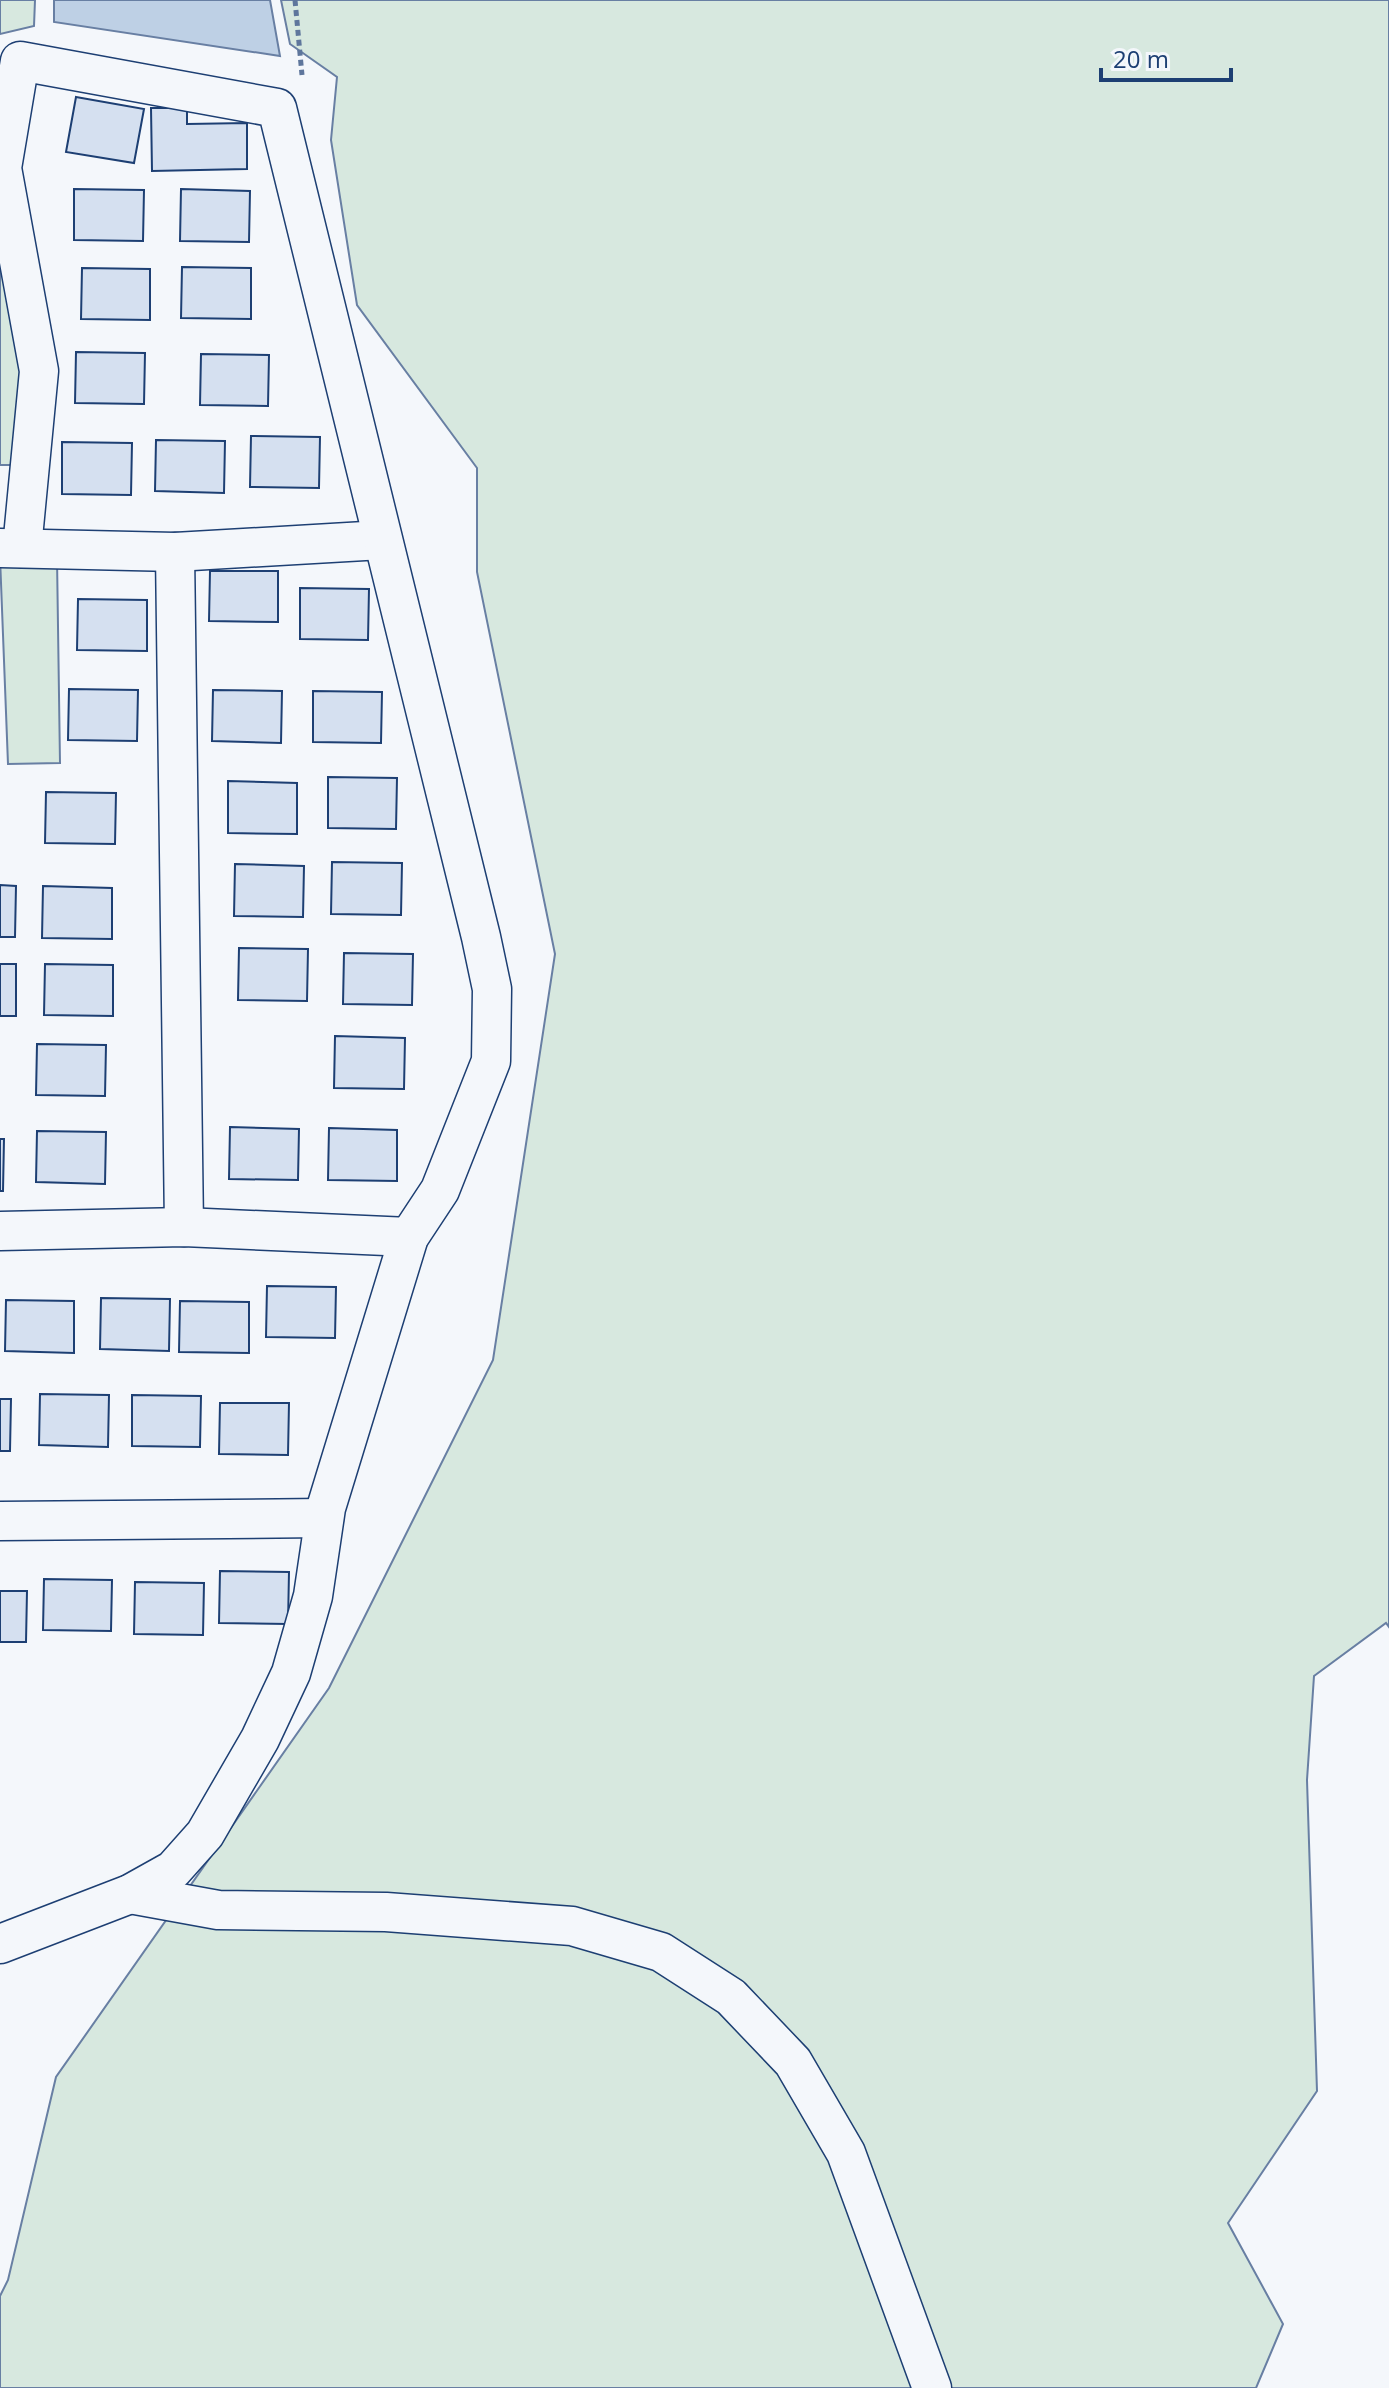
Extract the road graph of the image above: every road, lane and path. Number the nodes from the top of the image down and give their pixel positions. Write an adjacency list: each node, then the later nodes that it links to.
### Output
1 (295, 0): 2 (path)
2 (277, 108): 3 (street); 4 (street)
3 (382, 540): 5 (street); 8 (street)
4 (11, 548): 5 (street)
5 (175, 552): 6 (street)
6 (184, 1227): 7 (street); 8 (street)
7 (0, 1231)
8 (409, 1237): 9 (street)
9 (324, 1518): 10 (street); 11 (street)
10 (0, 1521)
11 (130, 1894): 12 (street); 13 (street)
12 (0, 1944)
13 (932, 2388)

